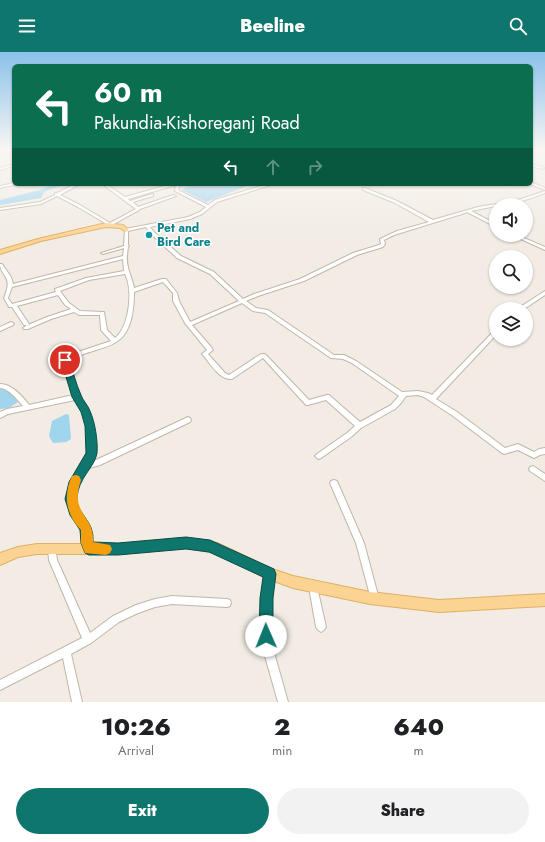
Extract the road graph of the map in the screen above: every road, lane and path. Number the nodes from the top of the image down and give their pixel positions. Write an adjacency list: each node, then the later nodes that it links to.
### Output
1 (533, 184): 10 (street)
2 (12, 185): 8 (street)
3 (72, 186): 11 (street)
4 (107, 186): 14 (street)
5 (170, 186): 14 (street)
6 (177, 186): 17 (street)
7 (265, 186): 17 (street)
8 (0, 187)
9 (364, 190): 22 (street)
10 (545, 190): 15 (street)
11 (56, 194): 20 (street); 24 (street)
12 (152, 195): 16 (street)
13 (174, 196): 19 (street)
14 (126, 198): 16 (street)
15 (526, 198)
16 (130, 202): 19 (street)
17 (208, 207): 25 (street)
18 (489, 207): 21 (street)
19 (138, 208): 24 (street)
20 (0, 210)
21 (467, 211): 22 (street); 23 (street)
22 (433, 222): 41 (street)
23 (489, 222)
24 (110, 224): 26 (main road); 30 (main road)
25 (148, 227): 26 (street); 41 (street)
26 (126, 230): 28 (street)
27 (531, 242): 29 (street)
28 (127, 246): 31 (street); 32 (street)
29 (545, 248)
30 (0, 252)
31 (103, 253)
32 (125, 257): 34 (street); 35 (street)
33 (0, 265): 35 (street)
34 (126, 272): 36 (street); 37 (street)
35 (12, 286): 39 (street)
36 (131, 291): 46 (street); 49 (street)
37 (58, 293): 43 (street); 44 (street)
38 (545, 293): 42 (street)
39 (6, 298): 40 (street); 43 (street)
40 (0, 300)
41 (242, 301): 46 (street); 51 (street)
42 (531, 302)
43 (14, 306): 44 (street)
44 (74, 310): 49 (street)
45 (11, 324): 47 (street)
46 (189, 324): 57 (street)
47 (0, 329)
48 (489, 339): 53 (street)
49 (114, 342): 52 (street)
50 (0, 386): 54 (street)
51 (403, 395): 53 (street); 57 (street)
52 (77, 397): 54 (street); 60 (street)
53 (432, 398): 58 (street)
54 (28, 408): 55 (street)
55 (0, 415)
56 (188, 420): 60 (street)
57 (359, 426): 59 (street)
58 (545, 451)
59 (319, 456)
60 (85, 466): 64 (street)
61 (534, 469): 62 (street)
62 (545, 478)
63 (334, 483): 69 (street)
64 (89, 548): 65 (main road); 67 (main road)
65 (52, 550): 66 (main road); 73 (street)
66 (0, 560)
67 (270, 574): 68 (main road); 77 (street)
68 (313, 587): 69 (main road); 72 (street)
69 (375, 599): 70 (main road)
70 (545, 600)
71 (227, 603): 73 (street)
72 (321, 627)
73 (88, 640): 74 (street)
74 (66, 652): 75 (street); 76 (street)
75 (0, 686)
76 (78, 702)
77 (284, 702)

